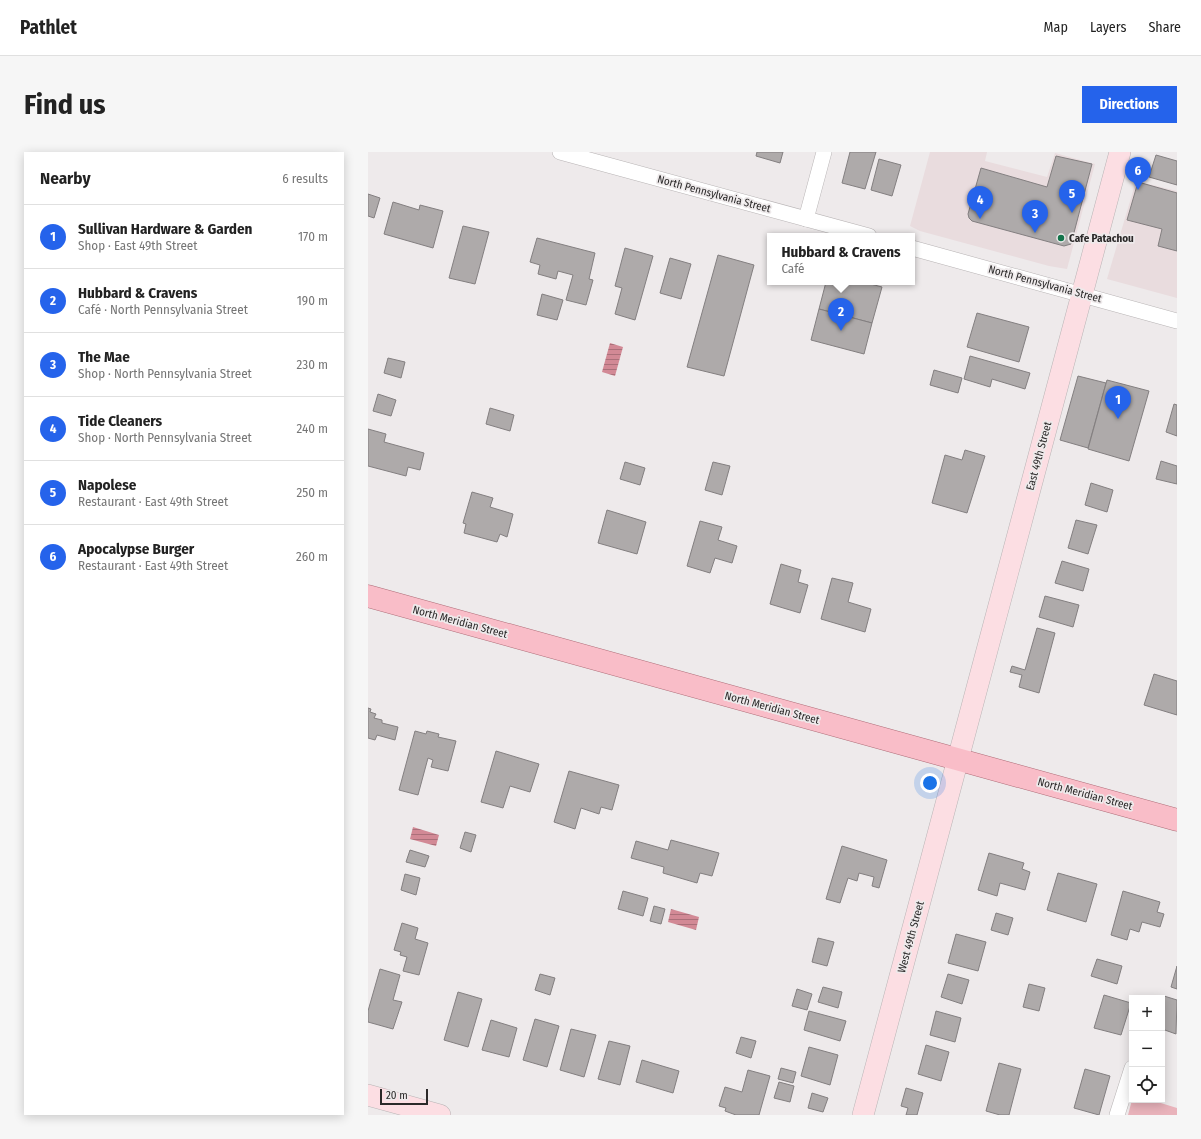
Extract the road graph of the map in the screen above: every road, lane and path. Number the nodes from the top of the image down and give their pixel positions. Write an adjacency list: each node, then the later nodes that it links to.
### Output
1 (560, 152): 4 (street, North Pennsylvania Street)
2 (824, 152): 4 (street)
3 (1120, 152): 7 (street, East 49th Street)
4 (806, 219): 5 (street, North Pennsylvania Street)
5 (858, 233)
6 (915, 249): 7 (street, North Pennsylvania Street)
7 (1082, 295): 8 (street, North Pennsylvania Street); 10 (street, East 49th Street)
8 (1177, 321)
9 (368, 596): 10 (main road, North Meridian Street)
10 (959, 760): 11 (main road, North Meridian Street); 15 (street, West 49th Street)
11 (1177, 820)
12 (1129, 1077): 16 (street)
13 (368, 1095): 14 (street)
14 (440, 1115)
15 (863, 1115)
16 (1117, 1115)

